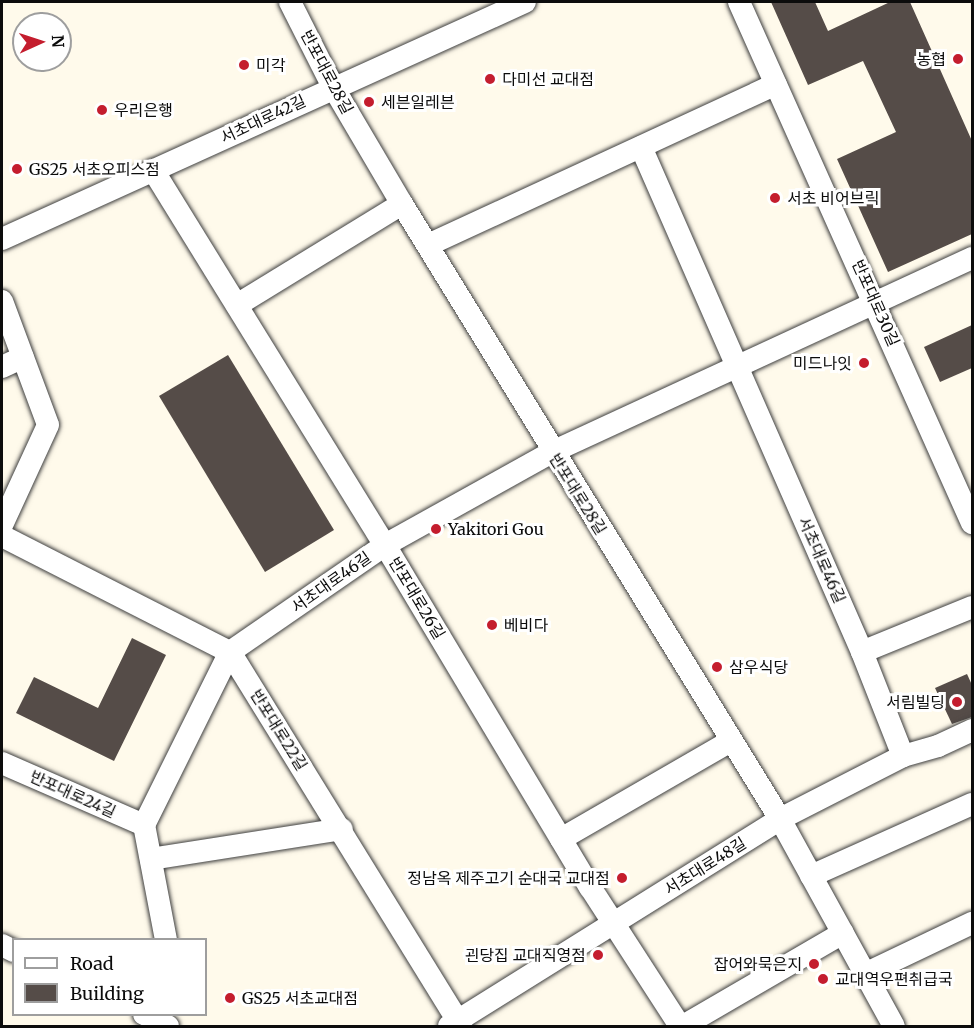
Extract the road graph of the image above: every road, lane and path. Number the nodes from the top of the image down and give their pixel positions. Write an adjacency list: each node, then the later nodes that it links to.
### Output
1 (290, 2): 5 (street, 반포대로28길)
2 (525, 2): 5 (street, 서초대로42길)
3 (739, 2): 4 (street, 반포대로30길)
4 (776, 84): 6 (street); 13 (street, 반포대로30길)
5 (333, 87): 7 (street, 서초대로42길); 8 (street, 반포대로28길)
6 (640, 147): 10 (street); 17 (street, 서초대로46길)
7 (153, 170): 9 (street, 서초대로42길); 14 (street, 반포대로26길)
8 (402, 204): 10 (street, 반포대로28길); 14 (street)
9 (2, 239)
10 (428, 245): 18 (street, 반포대로28길)
11 (972, 258): 13 (street, 서초대로46길)
12 (2, 302): 15 (street)
13 (875, 302): 17 (street, 서초대로46길); 19 (street, 반포대로30길)
14 (237, 305): 22 (street, 반포대로26길)
15 (22, 357): 16 (street); 20 (street)
16 (2, 367)
17 (735, 367): 18 (street, 서초대로46길); 25 (street, 서초대로46길)
18 (552, 452): 22 (street, 서초대로46길); 27 (street, 반포대로28길)
19 (972, 523)
20 (2, 525)
21 (2, 536): 24 (street)
22 (385, 545): 24 (street, 서초대로46길); 34 (street, 반포대로26길)
23 (972, 607): 25 (street)
24 (230, 652): 32 (street, 서초대로46길); 33 (street, 반포대로22길)
25 (862, 652): 28 (street, 서초대로46길)
26 (972, 730): 28 (street, 서초대로48길)
27 (731, 741): 31 (street, 반포대로28길); 34 (street)
28 (903, 756): 31 (street, 서초대로48길)
29 (2, 762): 32 (street, 반포대로24길)
30 (972, 804): 36 (street)
31 (780, 819): 36 (street, 반포대로28길); 37 (street, 서초대로48길)
32 (144, 825): 35 (street)
33 (342, 829): 35 (street); 43 (street, 반포대로22길)
34 (561, 839): 37 (street, 반포대로26길)
35 (151, 859): 40 (street)
36 (812, 876): 39 (street, 반포대로28길)
37 (615, 922): 43 (street, 서초대로48길); 45 (street, 반포대로26길)
38 (972, 923): 41 (street)
39 (843, 933): 41 (street, 반포대로28길); 45 (street)
40 (166, 938)
41 (865, 974): 46 (street, 반포대로28길)
42 (148, 1016): 44 (street)
43 (456, 1025)
44 (168, 1026)
45 (682, 1026)
46 (894, 1026)

